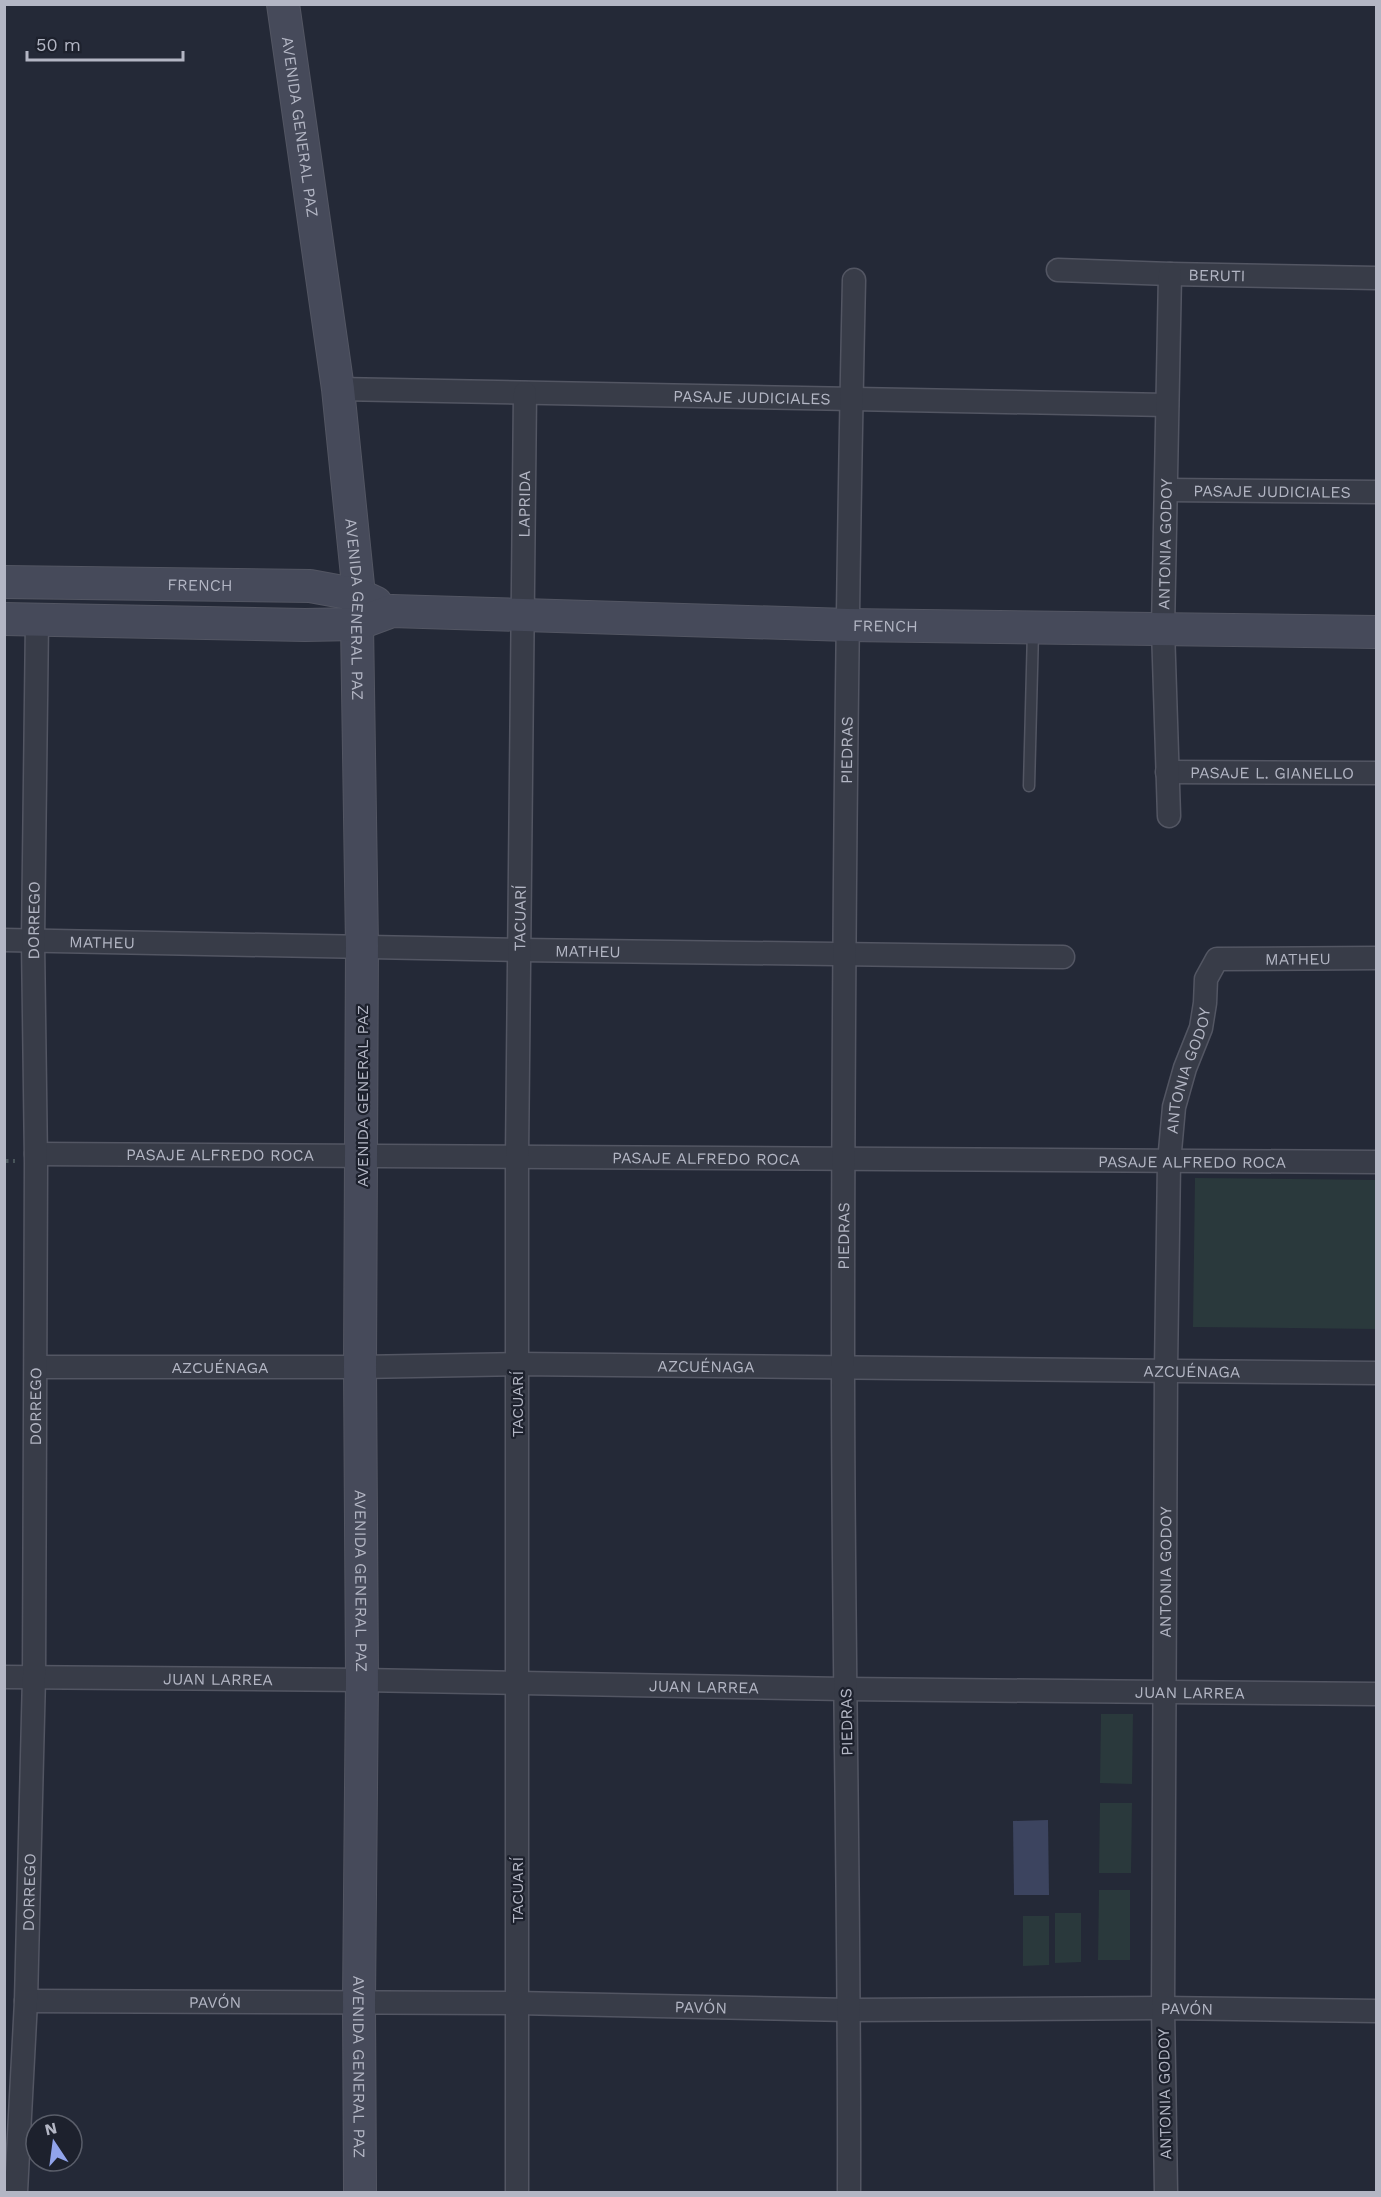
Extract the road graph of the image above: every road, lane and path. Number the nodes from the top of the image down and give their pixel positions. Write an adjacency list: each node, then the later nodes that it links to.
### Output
1 (283, 4): 6 (main road, AVENIDA GENERAL PAZ)
2 (1058, 270): 3 (street, BERUTI)
3 (1170, 274): 4 (street, BERUTI); 9 (street, ANTONIA GODOY)
4 (1377, 278)
5 (854, 280): 8 (street, PIEDRAS)
6 (338, 389): 7 (street, PASAJE JUDICIALES); 13 (main road, AVENIDA GENERAL PAZ)
7 (525, 393): 8 (street, PASAJE JUDICIALES); 14 (street, LAPRIDA)
8 (851, 398): 9 (street, PASAJE JUDICIALES); 17 (street, PIEDRAS)
9 (1167, 405): 10 (street, ANTONIA GODOY)
10 (1167, 490): 11 (street, PASAJE JUDICIALES); 19 (street, ANTONIA GODOY)
11 (1377, 492)
12 (4, 582): 13 (main road, FRENCH)
13 (358, 609): 14 (main road, FRENCH); 16 (main road, FRENCH); 27 (main road, AVENIDA GENERAL PAZ)
14 (523, 615): 17 (main road, FRENCH); 28 (street, TACUARÍ)
15 (4, 619): 16 (main road, FRENCH)
16 (37, 620): 26 (street, DORREGO)
17 (848, 625): 18 (main road, FRENCH); 29 (street, PIEDRAS)
18 (1033, 627): 19 (main road, FRENCH); 23 (lane)
19 (1163, 629): 20 (main road, FRENCH); 21 (street, ANTONIA GODOY)
20 (1377, 632)
21 (1167, 772): 22 (street, PASAJE L. GIANELLO); 24 (street, ANTONIA GODOY)
22 (1377, 774)
23 (1029, 786)
24 (1169, 816)
25 (4, 940): 26 (street, MATHEU)
26 (33, 941): 27 (street, MATHEU); 33 (street, DORREGO)
27 (362, 946): 28 (street, MATHEU); 34 (main road, AVENIDA GENERAL PAZ)
28 (520, 950): 29 (street, MATHEU); 35 (street, TACUARÍ)
29 (845, 954): 30 (street, MATHEU); 36 (street, PIEDRAS)
30 (1064, 957)
31 (1377, 958): 32 (street, MATHEU)
32 (1217, 959): 37 (street, ANTONIA GODOY)
33 (36, 1154): 34 (street, PASAJE ALFREDO ROCA); 40 (street, DORREGO)
34 (362, 1154): 35 (street, PASAJE ALFREDO ROCA); 41 (main road, AVENIDA GENERAL PAZ)
35 (517, 1157): 36 (street, PASAJE ALFREDO ROCA); 39 (street, TACUARÍ)
36 (844, 1160): 37 (street, PASAJE ALFREDO ROCA); 42 (street, PIEDRAS)
37 (1169, 1162): 38 (street, PASAJE ALFREDO ROCA); 43 (street, ANTONIA GODOY)
38 (1377, 1162)
39 (517, 1364): 41 (street, AZCUÉNAGA); 42 (street, AZCUÉNAGA); 48 (street, TACUARÍ)
40 (36, 1367): 41 (street, AZCUÉNAGA); 45 (street, DORREGO)
41 (360, 1367): 47 (main road, AVENIDA GENERAL PAZ)
42 (843, 1368): 43 (street, AZCUÉNAGA); 49 (street, PIEDRAS)
43 (1166, 1370): 44 (street, AZCUÉNAGA); 50 (street, ANTONIA GODOY)
44 (1377, 1373)
45 (34, 1676): 46 (street, JUAN LARREA); 47 (street, JUAN LARREA); 52 (street, DORREGO)
46 (4, 1677)
47 (362, 1680): 48 (street, JUAN LARREA); 53 (main road, AVENIDA GENERAL PAZ)
48 (518, 1682): 49 (street, JUAN LARREA); 54 (street, TACUARÍ)
49 (845, 1689): 50 (street, JUAN LARREA); 56 (street, PIEDRAS)
50 (1165, 1692): 51 (street, JUAN LARREA); 55 (street, ANTONIA GODOY)
51 (1377, 1694)
52 (26, 2001): 53 (street, PAVÓN); 58 (street, DORREGO)
53 (359, 2002): 54 (street, PAVÓN); 59 (main road, AVENIDA GENERAL PAZ)
54 (516, 2003): 56 (street, PAVÓN); 60 (street, TACUARÍ)
55 (1162, 2008): 56 (street, PAVÓN); 57 (street, PAVÓN); 62 (street, ANTONIA GODOY)
56 (850, 2010): 61 (street, PIEDRAS)
57 (1377, 2011)
58 (16, 2193)
59 (360, 2193)
60 (517, 2193)
61 (849, 2193)
62 (1166, 2193)

